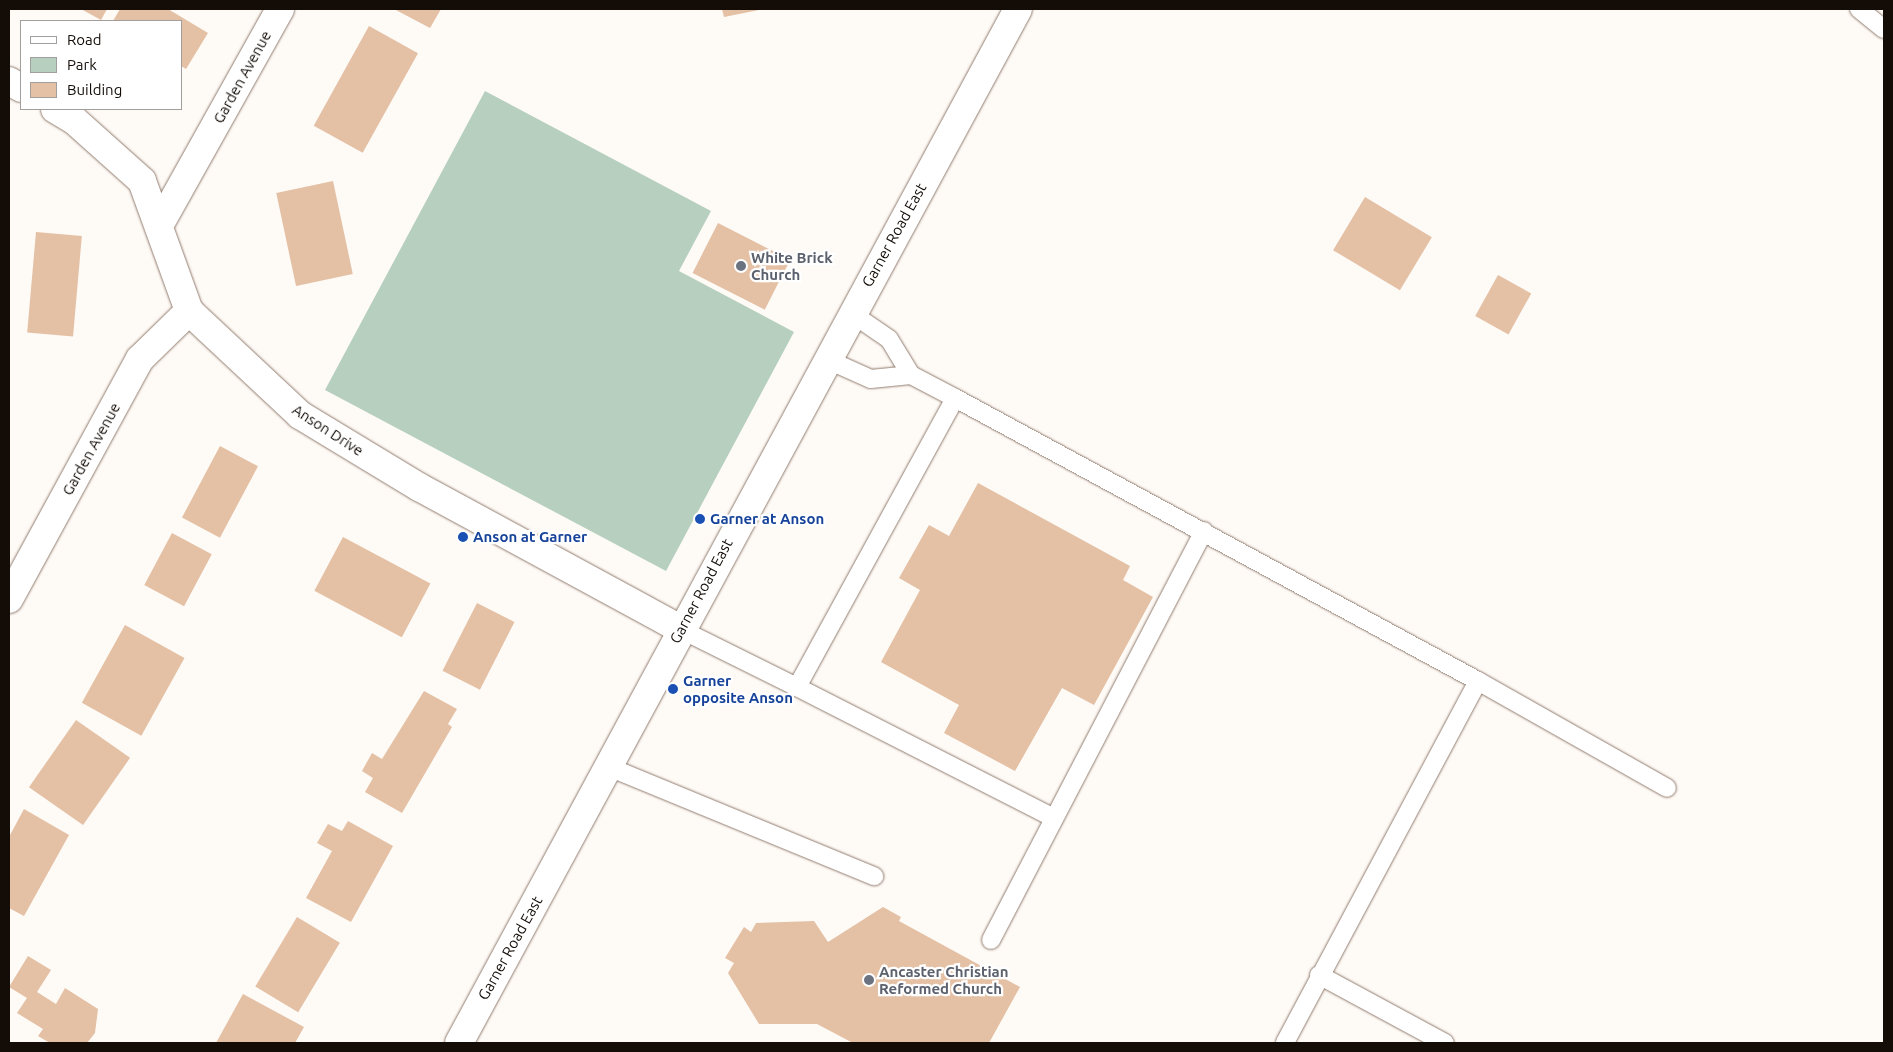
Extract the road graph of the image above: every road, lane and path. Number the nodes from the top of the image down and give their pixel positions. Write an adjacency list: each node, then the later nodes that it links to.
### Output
1 (280, 9): 8 (street, Garden Avenue)
2 (1018, 9): 10 (street, Garner Road East)
3 (1860, 9): 4 (lane)
4 (1884, 29)
5 (9, 81): 6 (street)
6 (20, 87)
7 (57, 110): 8 (street, Anson Drive)
8 (160, 224): 9 (street, Anson Drive)
9 (189, 311): 15 (street, Garden Avenue); 16 (street, Anson Drive)
10 (851, 313): 11 (street, Garner Road East); 12 (lane)
11 (826, 358): 12 (lane); 16 (street, Garner Road East)
12 (911, 375): 13 (lane)
13 (955, 398): 14 (lane); 18 (lane)
14 (1204, 531): 17 (lane); 21 (lane)
15 (9, 599)
16 (680, 629): 18 (lane); 19 (street, Garner Road East)
17 (1478, 681): 20 (lane); 24 (lane)
18 (797, 687): 21 (lane)
19 (609, 767): 22 (lane); 25 (street, Garner Road East)
20 (1667, 788)
21 (1052, 818): 23 (lane)
22 (874, 876)
23 (991, 940)
24 (1319, 975): 26 (lane); 27 (lane)
25 (459, 1043)
26 (1284, 1043)
27 (1445, 1043)

